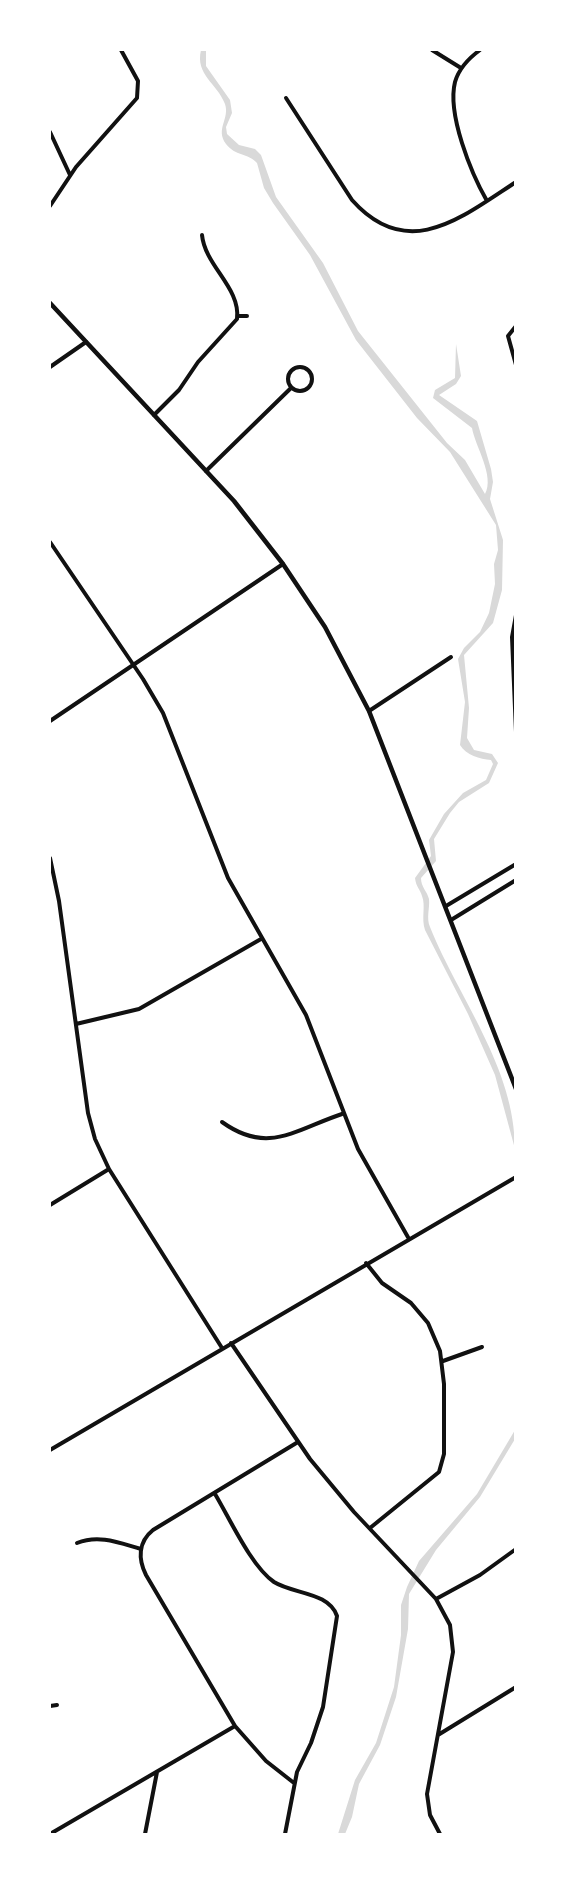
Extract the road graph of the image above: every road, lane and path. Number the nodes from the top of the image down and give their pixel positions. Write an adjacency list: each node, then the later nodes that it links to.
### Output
1 (121, 50): 7 (street)
2 (432, 50): 4 (street)
3 (480, 50): 4 (street)
4 (461, 68): 9 (street)
5 (286, 98): 9 (street)
6 (50, 132): 7 (street)
7 (70, 175): 10 (street)
8 (516, 182): 9 (street)
9 (487, 201)
10 (50, 206)
11 (202, 235): 13 (street)
12 (50, 303): 16 (street)
13 (238, 316): 14 (street); 20 (street)
14 (247, 316)
15 (516, 326): 17 (street)
16 (86, 342): 18 (street); 20 (street)
17 (516, 365)
18 (50, 367)
19 (291, 388): 19 (street); 21 (street)
20 (154, 415): 21 (street)
21 (206, 471): 23 (street)
22 (50, 542): 26 (street)
23 (283, 564): 26 (street); 27 (street)
24 (514, 617): 29 (street)
25 (451, 657): 27 (street)
26 (133, 664): 28 (street); 35 (street)
27 (369, 711): 33 (street)
28 (50, 721)
29 (516, 732)
30 (50, 858): 36 (street)
31 (516, 864): 33 (street)
32 (516, 880): 34 (street)
33 (446, 906): 34 (street)
34 (451, 920): 37 (street)
35 (261, 939): 36 (street); 38 (street)
36 (76, 1024): 40 (street)
37 (516, 1089)
38 (342, 1114): 39 (street); 43 (street)
39 (222, 1122)
40 (109, 1169): 42 (street); 47 (street)
41 (513, 1178): 43 (street)
42 (50, 1205)
43 (409, 1239): 44 (street)
44 (366, 1263): 45 (street); 48 (street)
45 (231, 1343): 47 (street); 49 (street)
46 (482, 1347): 48 (street)
47 (222, 1348): 50 (street)
48 (443, 1360): 52 (street)
49 (298, 1442): 51 (street); 52 (street)
50 (50, 1450)
51 (214, 1494): 54 (street); 63 (street)
52 (370, 1528): 56 (street)
53 (77, 1543): 54 (street)
54 (141, 1549): 60 (street)
55 (516, 1549): 56 (street)
56 (436, 1599): 61 (street)
57 (516, 1687): 61 (street)
58 (57, 1705): 59 (street)
59 (50, 1706)
60 (235, 1726): 62 (street); 63 (street)
61 (438, 1736): 67 (street)
62 (157, 1772): 64 (street); 65 (street)
63 (294, 1783): 66 (street)
64 (50, 1834)
65 (145, 1834)
66 (285, 1834)
67 (440, 1834)

